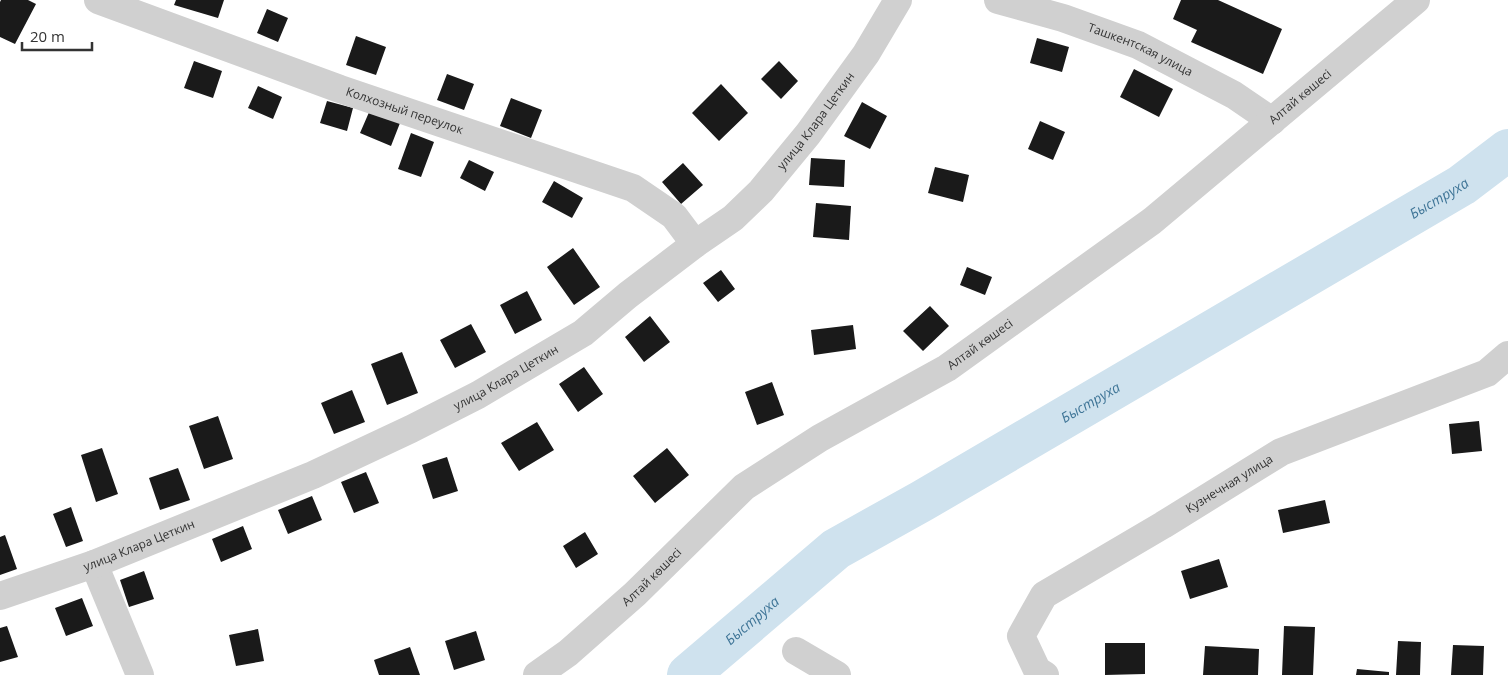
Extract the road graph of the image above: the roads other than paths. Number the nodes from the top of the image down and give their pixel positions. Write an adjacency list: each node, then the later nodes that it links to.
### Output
1 (98, 0): 6 (street, Колхозный переулок)
2 (898, 0): 6 (street, улица Клара Цеткин)
3 (998, 0): 5 (street, Ташкентская улица)
4 (1416, 0): 5 (street, Алтай көшесі)
5 (1272, 121): 12 (street, Алтай көшесі)
6 (695, 244): 8 (street, улица Клара Цеткин)
7 (1508, 355): 14 (street, Кузнечная улица)
8 (94, 564): 9 (street, улица Клара Цеткин); 11 (street)
9 (0, 596)
10 (796, 651): 13 (street)
11 (140, 675)
12 (537, 675)
13 (837, 675)
14 (1045, 675)

